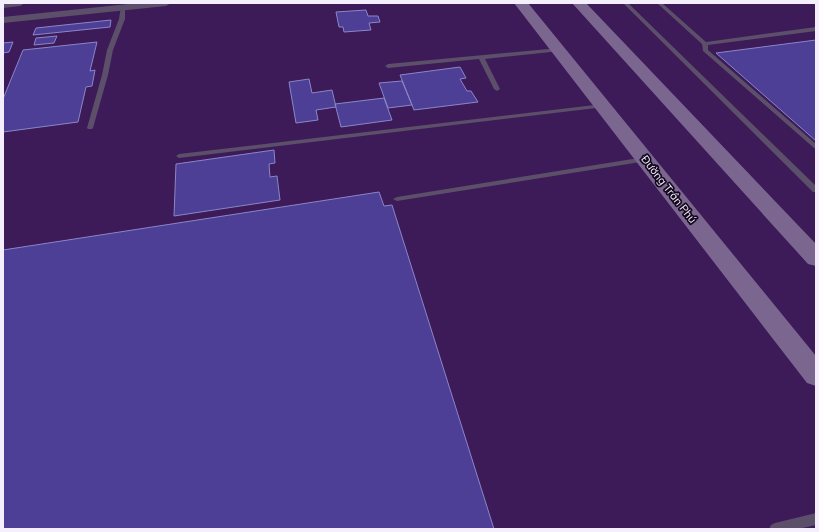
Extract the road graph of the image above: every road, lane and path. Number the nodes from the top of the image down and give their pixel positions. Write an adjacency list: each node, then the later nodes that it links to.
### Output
1 (20, 3): 7 (street)
2 (166, 3): 8 (street)
3 (521, 3): 12 (main road, Đường Trần Phú)
4 (579, 3): 23 (main road)
5 (625, 3): 21 (lane)
6 (659, 3): 11 (lane)
7 (3, 5)
8 (123, 7): 9 (street); 17 (lane)
9 (3, 20)
10 (816, 28): 11 (lane)
11 (705, 44): 18 (lane)
12 (559, 50): 13 (lane); 16 (main road, Đường Trần Phú)
13 (481, 57): 14 (lane); 15 (lane)
14 (388, 66)
15 (497, 89)
16 (603, 106): 19 (lane); 20 (main road, Đường Trần Phú)
17 (90, 128)
18 (816, 147)
19 (179, 156)
20 (645, 159): 22 (lane); 24 (main road, Đường Trần Phú)
21 (816, 190)
22 (397, 199)
23 (816, 258)
24 (816, 375)
25 (816, 519): 26 (lane)
26 (775, 529)

